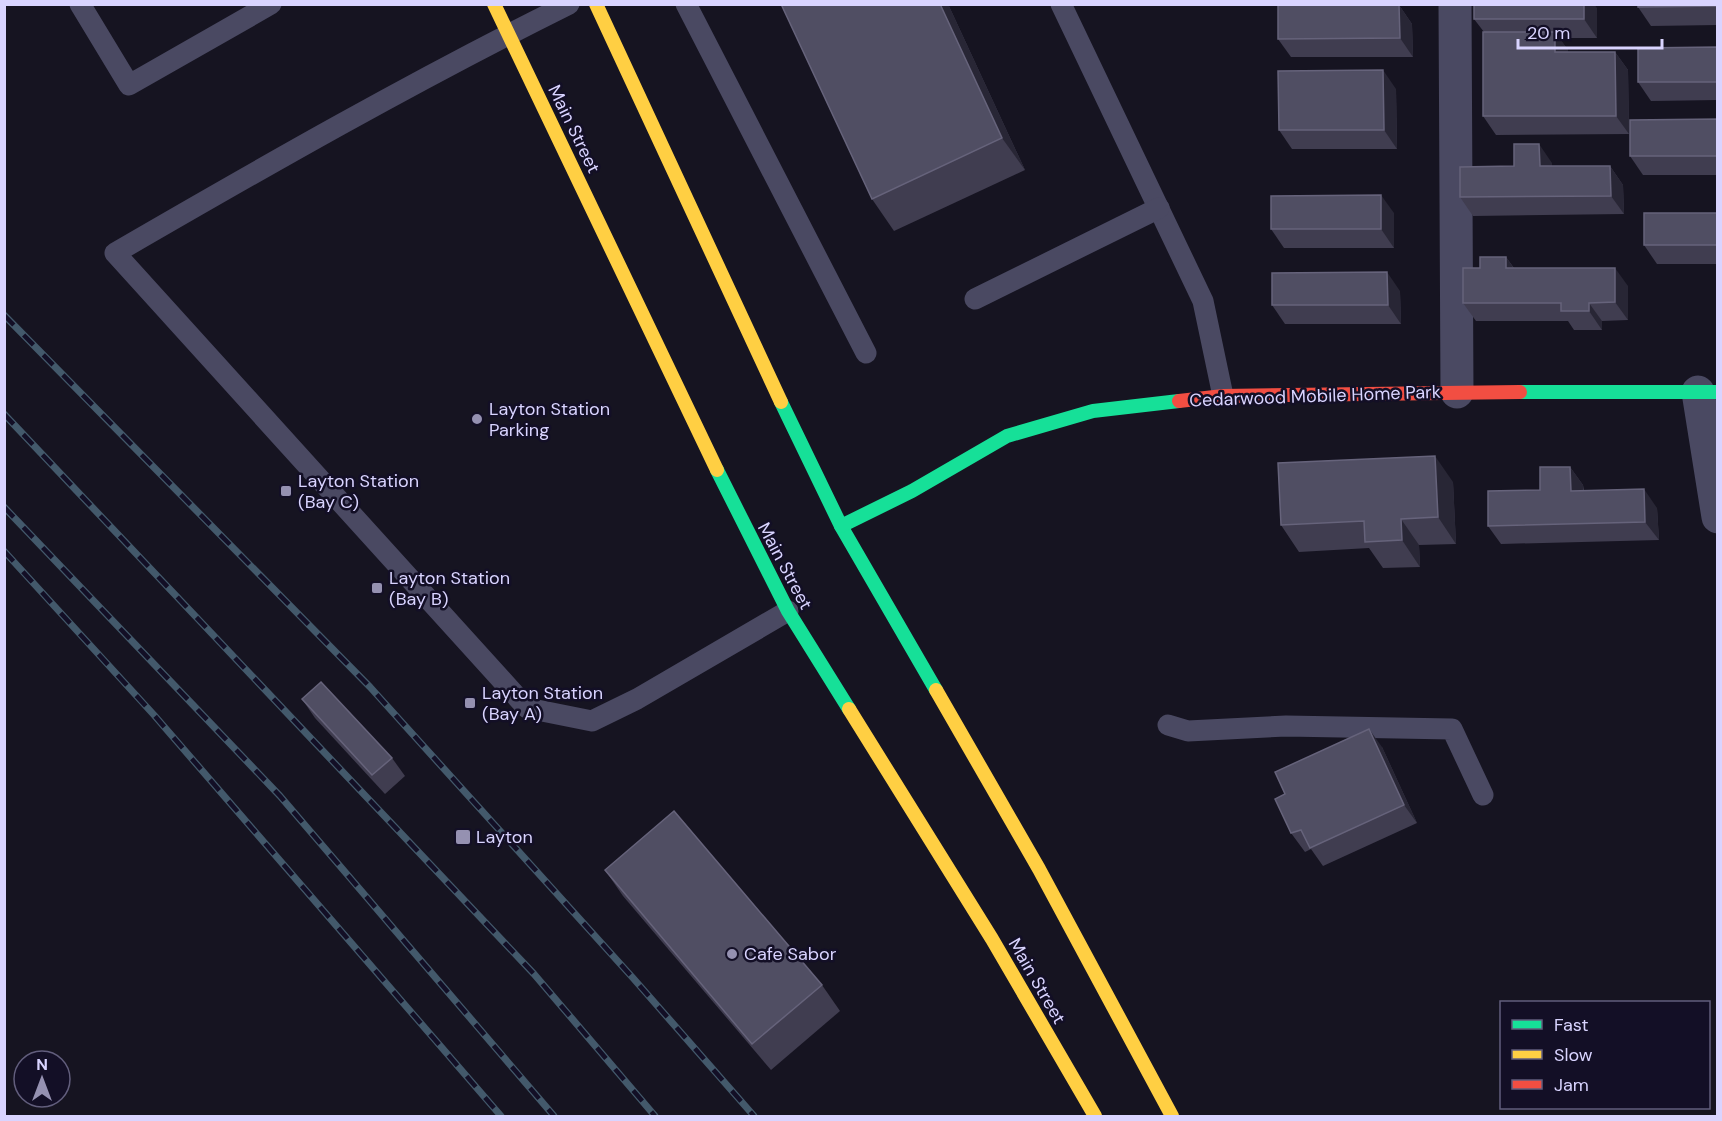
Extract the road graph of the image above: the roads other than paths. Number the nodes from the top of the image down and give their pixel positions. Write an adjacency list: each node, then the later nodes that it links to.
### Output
1 (80, 4): 2 (lane)
2 (271, 4)
3 (494, 4): 9 (main road, Main Street)
4 (569, 4): 9 (lane)
5 (596, 4): 17 (main road)
6 (686, 4): 12 (lane)
7 (1061, 4): 10 (lane)
8 (1455, 4): 13 (street, Cedarwood Mobile Home Park)
9 (508, 34): 18 (main road, Main Street); 18 (lane)
10 (1159, 208): 11 (lane); 15 (lane)
11 (975, 299)
12 (866, 353)
13 (1457, 392): 14 (main road, Cedarwood Mobile Home Park); 15 (main road, Cedarwood Mobile Home Park)
14 (1708, 392): 16 (street, Cedarwood Mobile Home Park)
15 (1223, 396): 17 (main road, Cedarwood Mobile Home Park)
16 (1718, 517)
17 (841, 526): 22 (main road)
18 (788, 611): 21 (main road, Main Street)
19 (1168, 725): 20 (lane)
20 (1483, 795)
21 (1095, 1116)
22 (1172, 1116)

